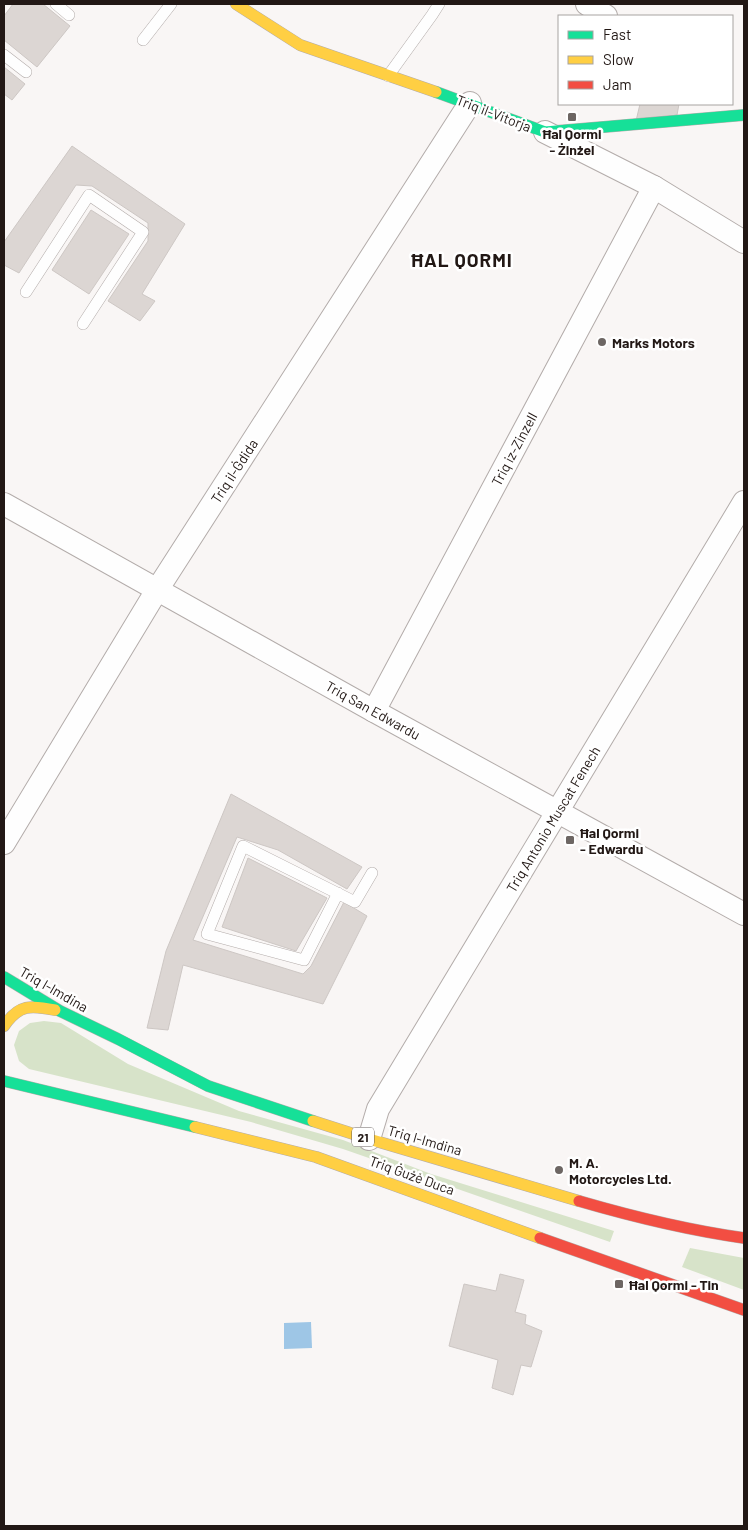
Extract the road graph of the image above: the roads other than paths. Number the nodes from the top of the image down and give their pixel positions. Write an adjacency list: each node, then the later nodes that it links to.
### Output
1 (56, 4): 6 (lane)
2 (171, 4): 8 (lane)
3 (236, 4): 11 (main road, Triq il-Vitorja)
4 (439, 4): 11 (lane)
5 (587, 4): 7 (street)
6 (69, 15)
7 (604, 15)
8 (143, 40)
9 (4, 55): 10 (lane)
10 (26, 72)
11 (388, 76): 12 (main road, Triq il-Vitorja)
12 (470, 103): 15 (main road, Triq il-Vitorja); 22 (street, Triq il-Ġdida)
13 (731, 105): 14 (street)
14 (744, 115): 15 (main road)
15 (545, 132): 16 (street, Triq il-Vitorja)
16 (654, 187): 17 (street, Triq il-Vitorja); 23 (street, Triq iz-Zinzell)
17 (744, 242)
18 (26, 292): 19 (lane)
19 (83, 324)
20 (744, 502): 24 (street, Triq Antonio Muscat Fenech)
21 (4, 504): 22 (street, Triq San Edwardu)
22 (157, 590): 23 (street, Triq San Edwardu); 25 (street, Triq il-Ġdida)
23 (374, 711): 24 (street, Triq San Edwardu)
24 (557, 812): 28 (street, Triq San Edwardu); 34 (street, Triq Antonio Muscat Fenech)
25 (4, 843)
26 (372, 873): 27 (lane)
27 (338, 893): 27 (lane)
28 (744, 914)
29 (4, 977): 30 (main road, Triq l-Imdina / 21)
30 (60, 1011): 31 (main road); 34 (main road, Triq l-Imdina / 21)
31 (4, 1026)
32 (4, 1070): 33 (main road)
33 (6, 1081): 36 (main road, Triq Ġużè Duca)
34 (370, 1139): 35 (main road, Triq l-Imdina / 21)
35 (744, 1238)
36 (744, 1310)

